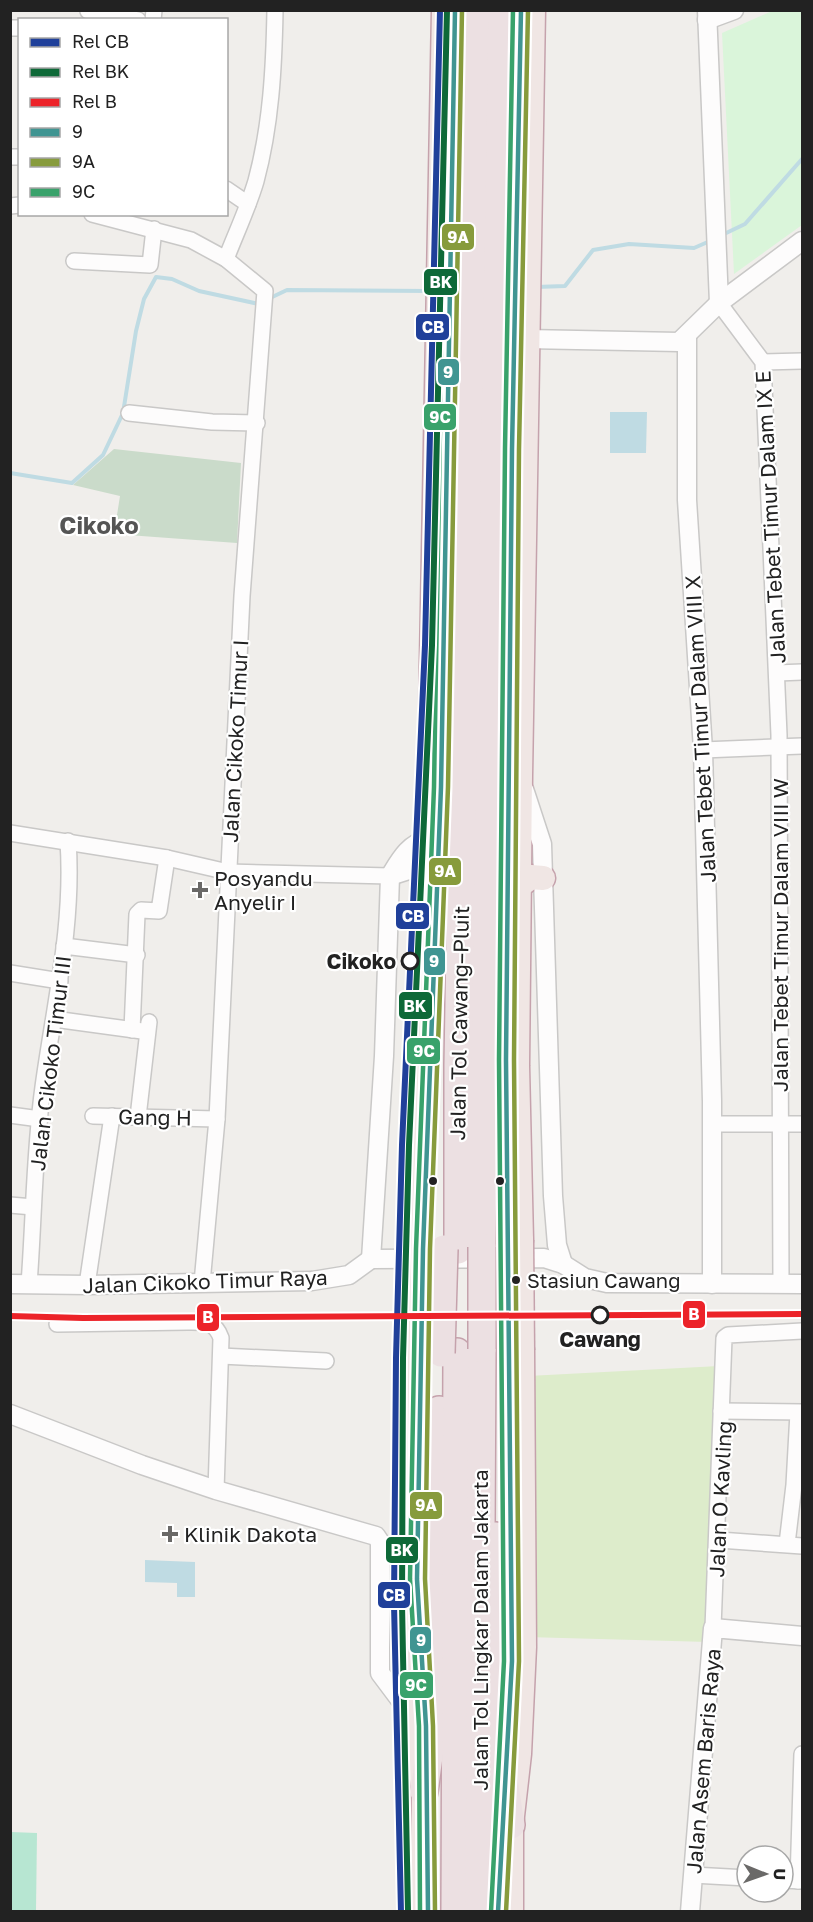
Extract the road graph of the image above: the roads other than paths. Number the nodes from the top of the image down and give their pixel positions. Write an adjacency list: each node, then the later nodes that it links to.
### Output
1 (88, 10): 9 (street)
2 (274, 10): 11 (street)
3 (444, 10): 33 (highway)
4 (475, 10): 16 (highway, Jalan Tol Cawang–Pluit)
5 (499, 10): 16 (highway, Jalan Tol Cawang–Pluit)
6 (533, 10): 21 (highway)
7 (735, 10): 8 (street)
8 (707, 15): 18 (street)
9 (128, 18)
10 (228, 190): 11 (street)
11 (248, 204): 15 (street)
12 (102, 216): 13 (street)
13 (154, 229): 15 (street); 17 (street)
14 (802, 241): 18 (street)
15 (226, 259): 25 (street, Jalan Cikoko Timur I)
16 (482, 260): 19 (highway, Jalan Tol Cawang–Pluit)
17 (74, 261)
18 (719, 303): 20 (street); 23 (street, Jalan Tebet Timur Dalam IX E)
19 (481, 310): 59 (highway, Jalan Tol Cawang–Pluit); 59 (highway, Jalan Tol Cawang–Pluit)
20 (687, 335): 21 (street); 30 (street, Jalan Tebet Timur Dalam VIII X)
21 (526, 339): 31 (highway)
22 (802, 361): 23 (street)
23 (763, 362): 27 (street, Jalan Tebet Timur Dalam IX E)
24 (129, 413): 25 (street)
25 (257, 423): 36 (street, Jalan Cikoko Timur I)
26 (802, 672): 27 (street)
27 (777, 673): 29 (street, Jalan Tebet Timur Dalam IX E)
28 (802, 746): 29 (street)
29 (779, 747): 30 (street); 53 (street, Jalan Tebet Timur Dalam VIII W)
30 (703, 750): 54 (street, Jalan Tebet Timur Dalam VIII X)
31 (520, 776): 39 (street); 40 (highway)
32 (10, 833): 34 (street)
33 (428, 840): 37 (street); 38 (highway)
34 (68, 841): 35 (street); 41 (street, Jalan Cikoko Timur III)
35 (167, 858): 36 (street); 42 (street)
36 (228, 873): 37 (street); 52 (street, Jalan Cikoko Timur I)
37 (390, 876): 38 (street); 61 (street)
38 (428, 876): 85 (highway, bridge)
39 (543, 878): 40 (highway); 58 (street)
40 (519, 886): 88 (highway, bridge)
41 (64, 946): 42 (street); 44 (street, Jalan Cikoko Timur III)
42 (137, 955): 46 (street)
43 (10, 973): 44 (street)
44 (60, 981): 45 (street, Jalan Cikoko Timur III)
45 (54, 1019): 46 (street); 51 (street, Jalan Cikoko Timur III)
46 (132, 1030): 50 (street)
47 (10, 1115): 51 (street)
48 (93, 1116): 49 (street, Gang H)
49 (112, 1116): 50 (street, Gang H); 69 (street)
50 (138, 1117): 52 (street, Gang H)
51 (40, 1119): 57 (street, Jalan Cikoko Timur III)
52 (217, 1119): 63 (street, Jalan Cikoko Timur I)
53 (780, 1123): 54 (street); 55 (street); 67 (street, Jalan Tebet Timur Dalam VIII W)
54 (713, 1124): 66 (street, Jalan Tebet Timur Dalam VIII X)
55 (802, 1124)
56 (10, 1205): 57 (street)
57 (33, 1207): 65 (street, Jalan Cikoko Timur III)
58 (557, 1245): 60 (street); 62 (street)
59 (462, 1249): 73 (highway, Jalan Tol Cawang–Pluit, bridge); 73 (highway, bridge)
60 (544, 1258): 61 (street); 62 (street)
61 (371, 1259): 63 (street, Jalan Cikoko Timur Raya)
62 (563, 1264): 66 (street)
63 (202, 1283): 69 (street, Jalan Cikoko Timur Raya)
64 (10, 1284): 65 (street, Jalan Cikoko Timur Raya)
65 (29, 1284): 69 (street, Jalan Cikoko Timur Raya)
66 (712, 1284): 67 (street)
67 (781, 1284): 68 (street)
68 (802, 1284)
69 (87, 1285)
70 (57, 1324): 72 (street)
71 (802, 1331): 75 (street)
72 (221, 1356): 74 (street); 79 (street)
73 (465, 1356): 87 (highway); 88 (highway); 93 (highway, Jalan Tol Lingkar Dalam Jakarta); 94 (highway, Jalan Tol Lingkar Dalam Jakarta)
74 (326, 1361)
75 (721, 1411): 76 (street, Jalan O Kavling); 80 (street, Jalan O Kavling)
76 (800, 1412): 78 (street)
77 (10, 1414): 79 (street)
78 (798, 1486): 81 (street)
79 (216, 1490): 85 (street)
80 (719, 1540): 81 (street); 83 (street, Jalan O Kavling)
81 (787, 1544): 82 (street)
82 (802, 1546)
83 (713, 1628): 84 (street, Jalan Asem Baris Raya); 89 (street, Jalan Asem Baris Raya)
84 (802, 1636)
85 (413, 1717): 87 (highway)
86 (802, 1754): 91 (street)
87 (424, 1792): 92 (highway)
88 (511, 1825): 95 (highway)
89 (693, 1875): 90 (street); 96 (street, Jalan Asem Baris Raya)
90 (735, 1877)
91 (795, 1880)
92 (422, 1911)
93 (455, 1911)
94 (479, 1911)
95 (511, 1911)
96 (690, 1911)

